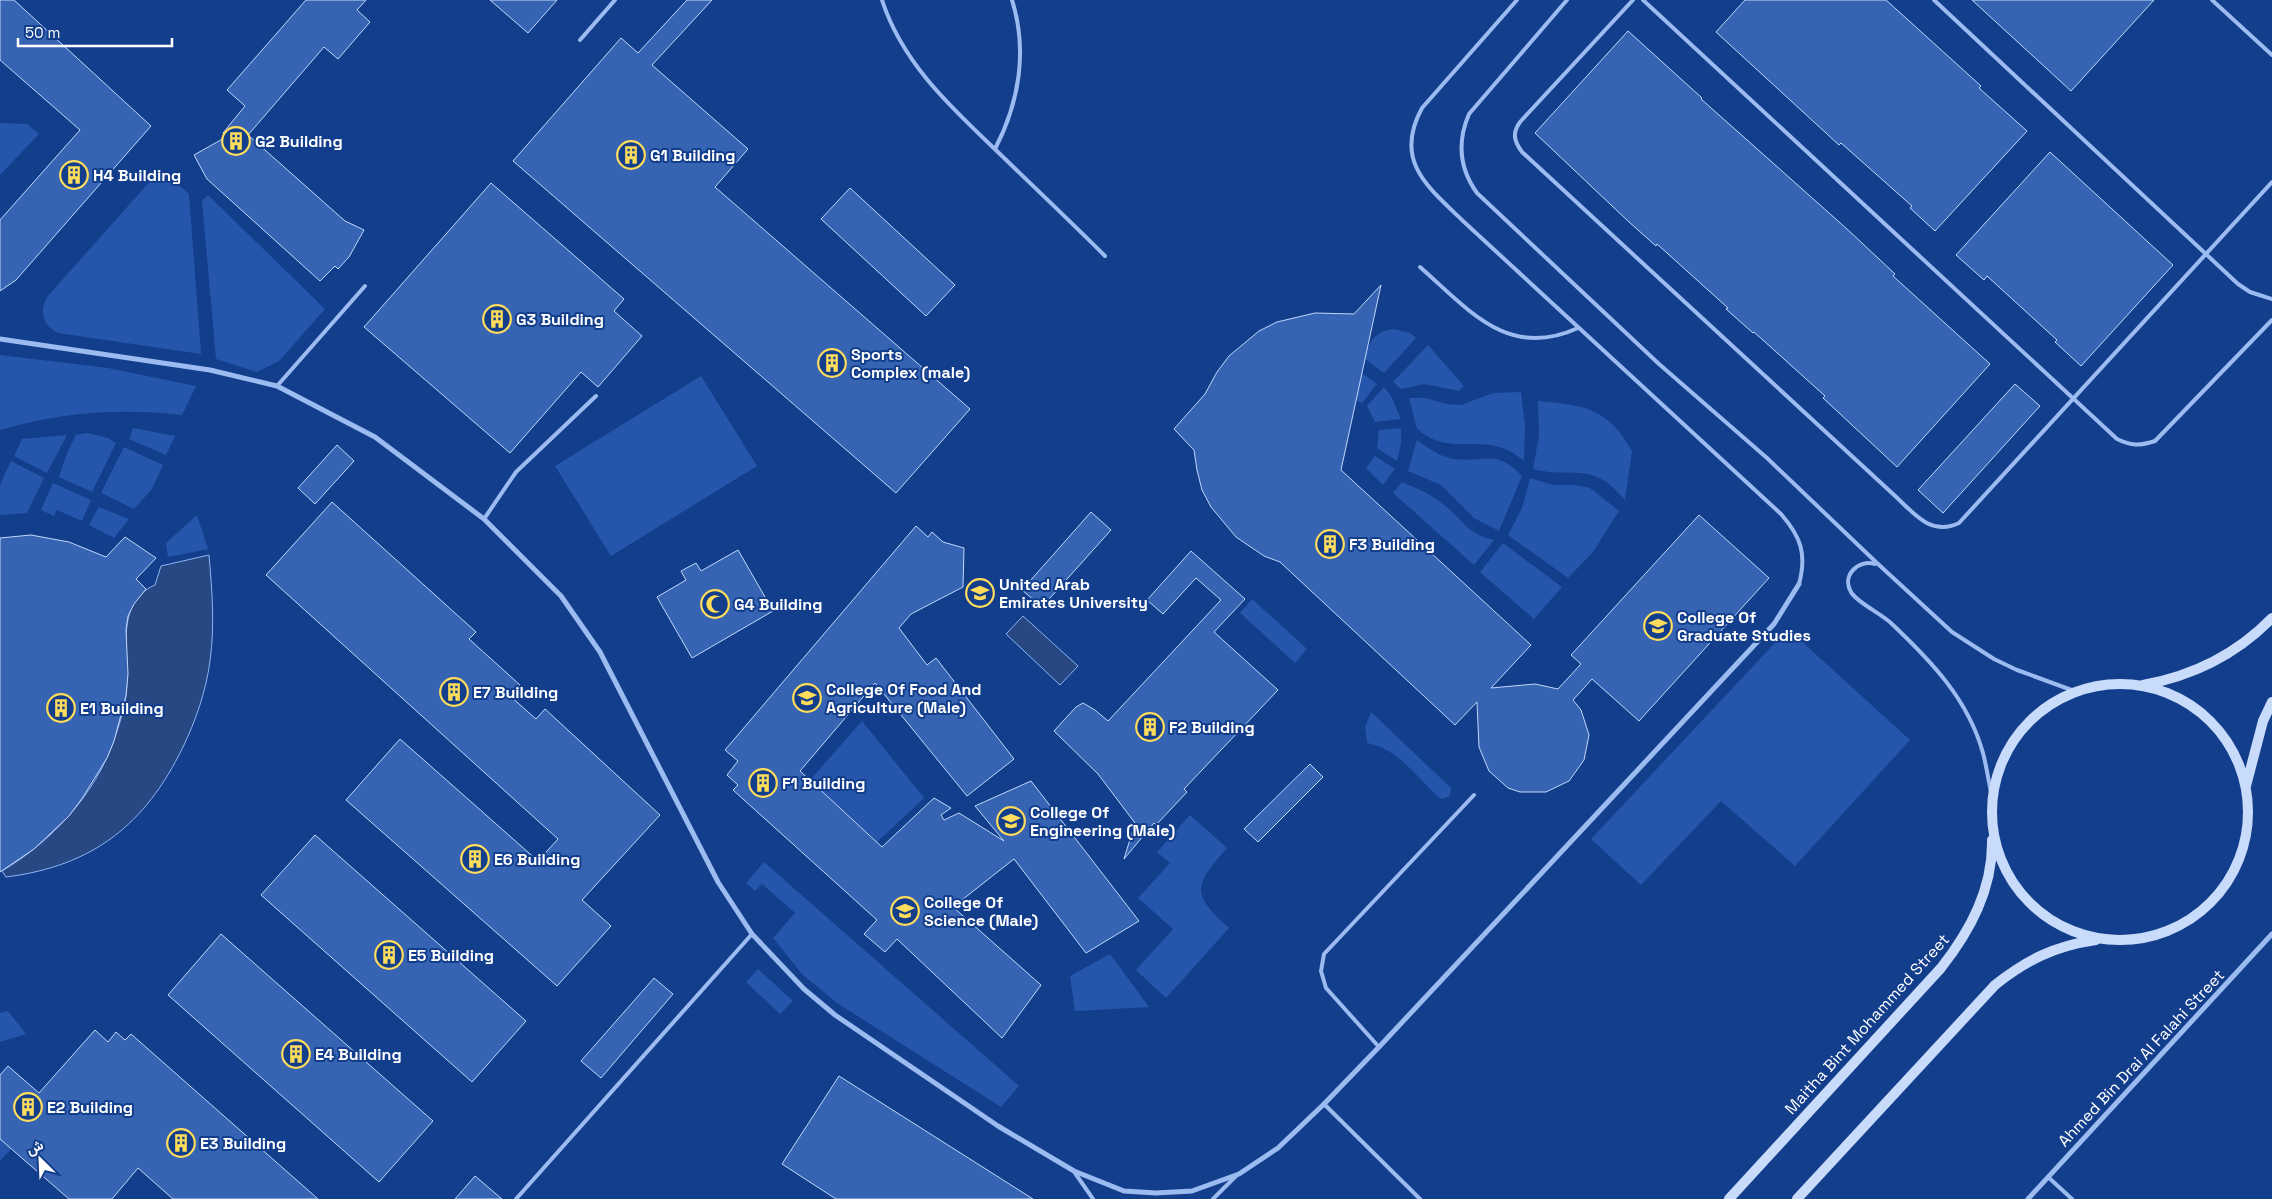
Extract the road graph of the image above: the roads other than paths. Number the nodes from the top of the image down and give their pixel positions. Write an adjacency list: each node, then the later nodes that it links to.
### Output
1 (615, 0): 10 (lane)
2 (882, 0): 12 (lane)
3 (1012, 0): 12 (lane)
4 (1517, 0): 20 (lane)
5 (1567, 0): 26 (lane)
6 (1633, 0): 24 (lane)
7 (1643, 0): 24 (lane)
8 (1934, 0): 14 (lane)
9 (2212, 0): 11 (lane)
10 (580, 40)
11 (2272, 55)
12 (995, 150): 15 (lane)
13 (2272, 182): 14 (lane)
14 (2206, 253): 18 (lane); 24 (lane)
15 (1105, 256)
16 (1420, 267): 20 (lane)
17 (365, 286): 22 (lane)
18 (2272, 299)
19 (2272, 320): 24 (lane)
20 (1578, 328): 27 (lane)
21 (0, 339): 22 (street)
22 (277, 386): 25 (street)
23 (596, 396): 25 (lane)
24 (2072, 398)
25 (484, 518): 36 (street)
26 (1878, 564): 30 (lane); 34 (lane)
27 (1799, 584): 39 (street)
28 (2272, 618): 29 (main road)
29 (2138, 686): 30 (main road); 32 (main road)
30 (2077, 692): 34 (main road)
31 (2272, 702): 32 (main road)
32 (2246, 786): 38 (main road)
33 (1474, 795): 39 (lane)
34 (1992, 801): 35 (main road)
35 (1992, 819): 38 (main road); 48 (main road, Maitha Bint Mohammed Street)
36 (752, 934): 41 (street); 44 (lane)
37 (2272, 934): 43 (street, Ahmed Bin Drai Al Falahi Street)
38 (2105, 939): 49 (main road)
39 (1379, 1047): 40 (street)
40 (1324, 1104): 42 (street); 47 (lane)
41 (1074, 1171): 42 (street); 45 (lane)
42 (1239, 1174): 46 (lane)
43 (2048, 1177): 50 (street, Ahmed Bin Drai Al Falahi Street); 51 (lane)
44 (516, 1199)
45 (1093, 1199)
46 (1213, 1199)
47 (1420, 1199)
48 (1729, 1199)
49 (1797, 1199)
50 (2028, 1199)
51 (2072, 1199)

